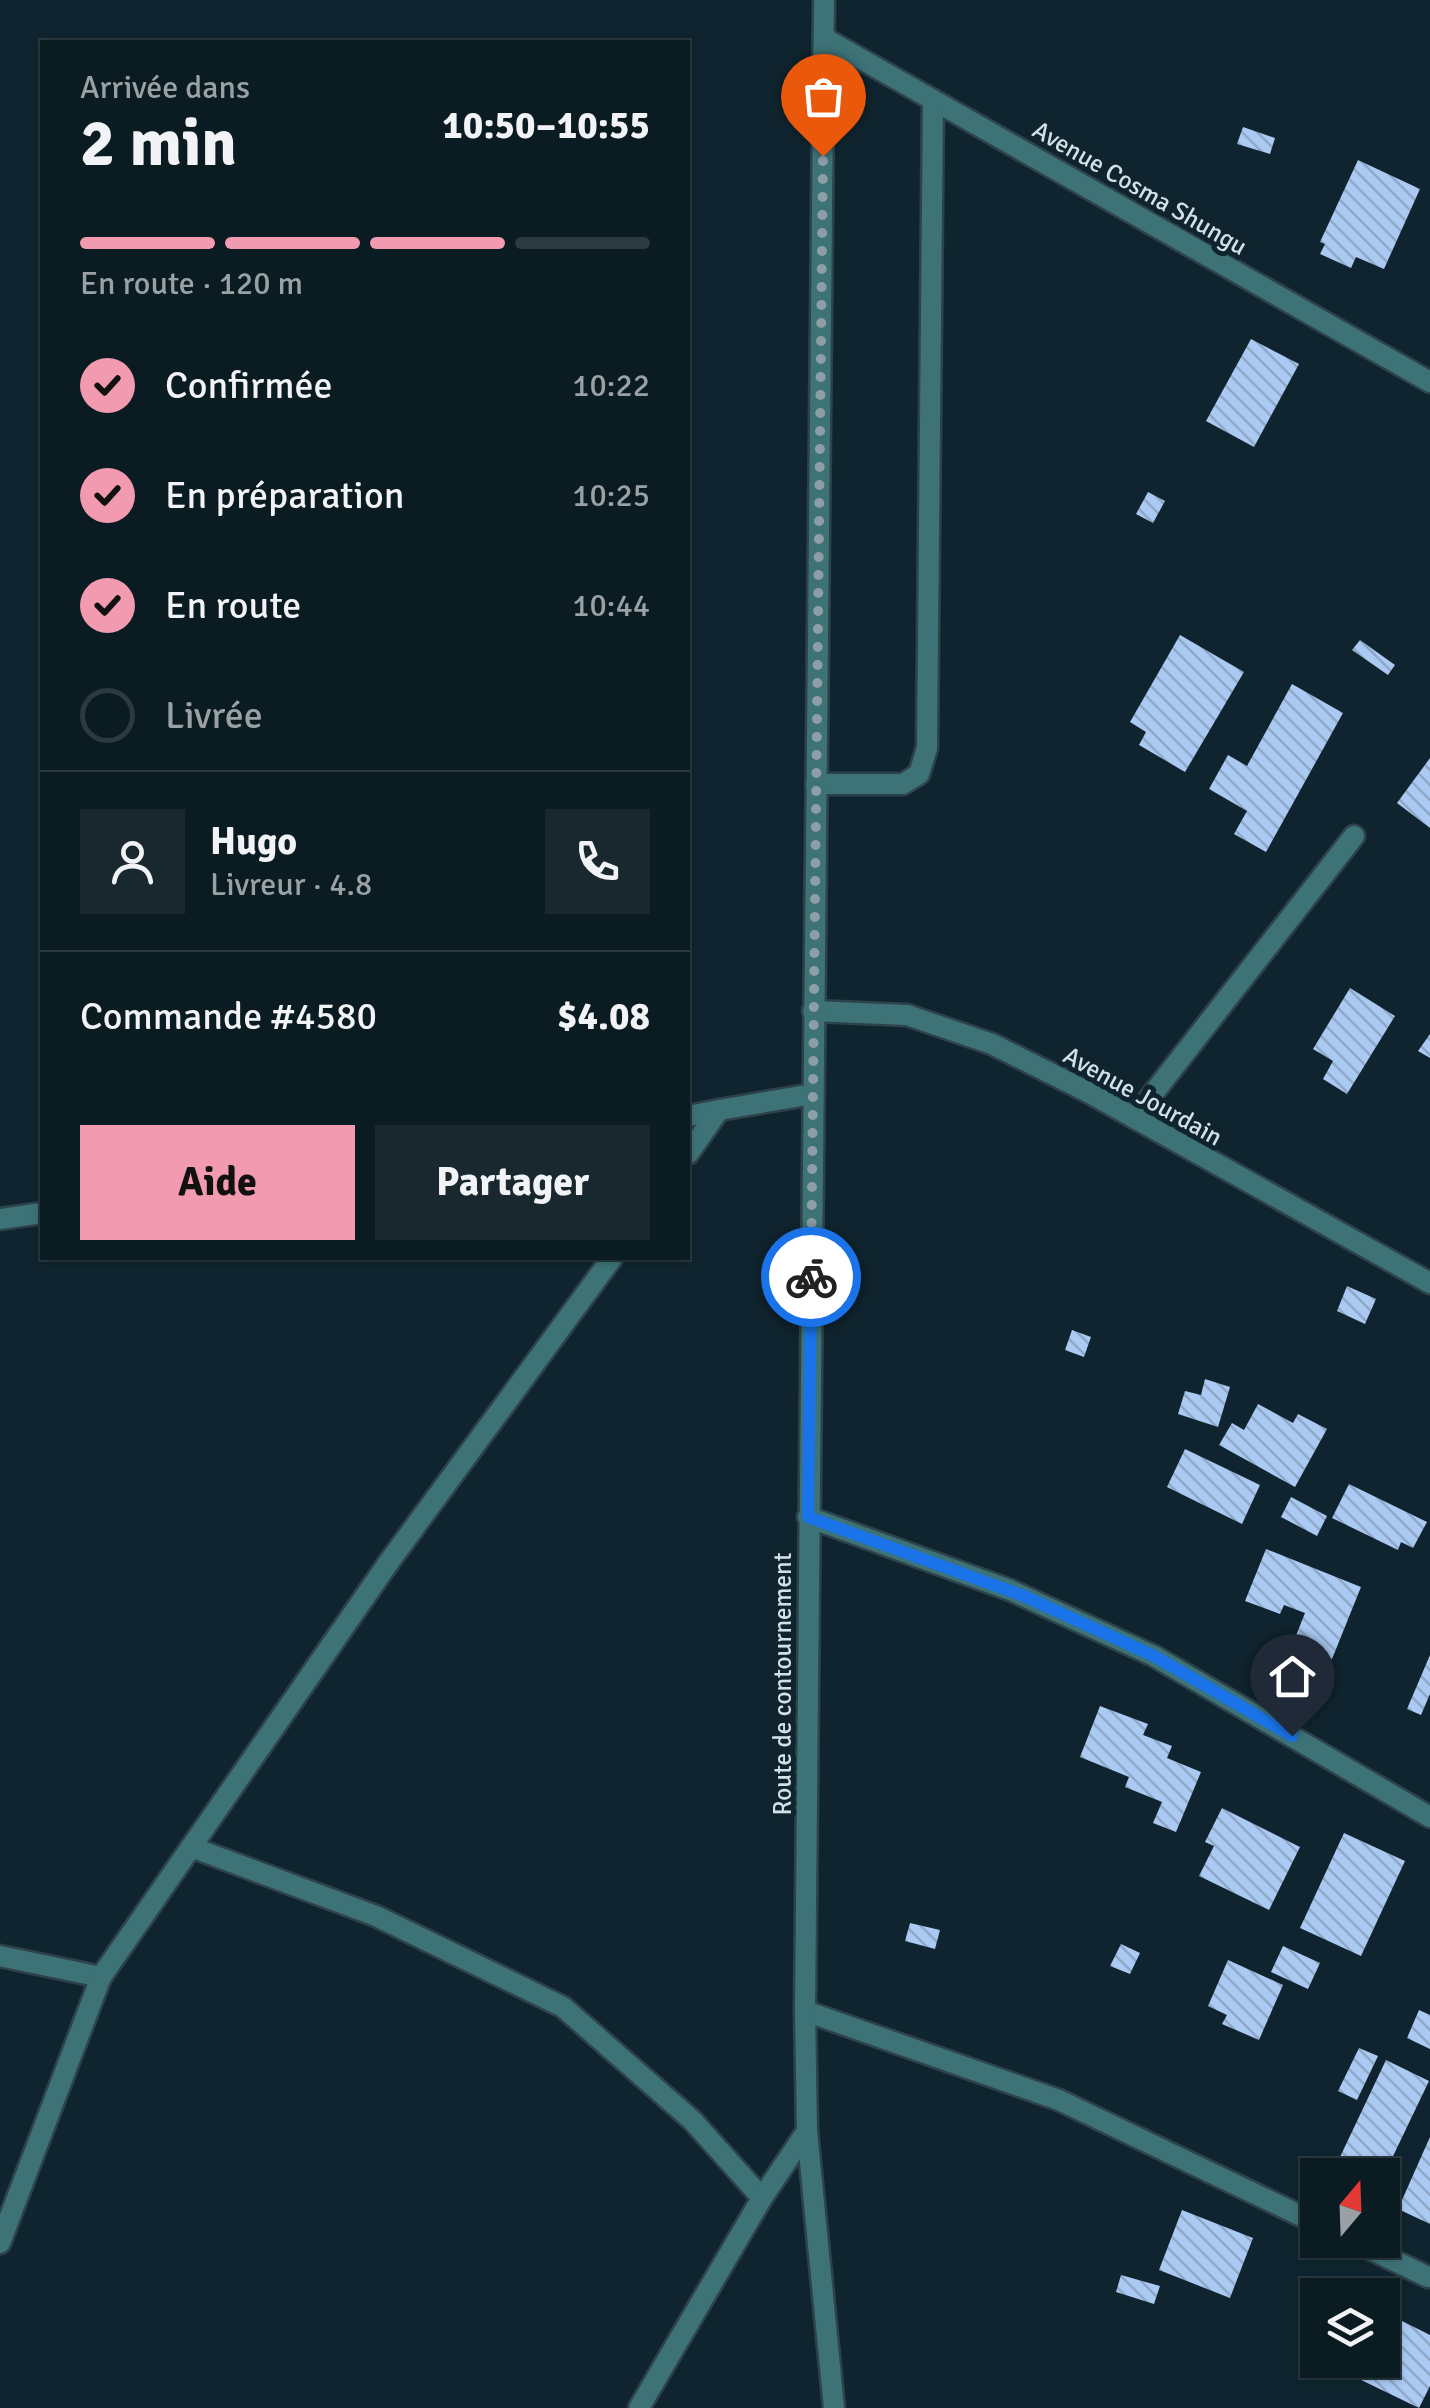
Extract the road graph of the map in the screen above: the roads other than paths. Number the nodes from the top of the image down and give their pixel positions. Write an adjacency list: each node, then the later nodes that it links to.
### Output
1 (824, 0): 2 (street, Route de contournement)
2 (824, 38): 3 (street, Avenue Cosma Shungu); 5 (street, Route de contournement)
3 (933, 100): 4 (street, Avenue Cosma Shungu); 5 (street)
4 (1430, 382)
5 (816, 784): 7 (street, Route de contournement)
6 (1354, 836): 11 (street)
7 (813, 1011): 8 (street, Route de contournement); 11 (street, Avenue Jourdain)
8 (813, 1094): 9 (street); 17 (street, Route de contournement)
9 (720, 1110): 10 (street); 12 (street)
10 (690, 1116)
11 (1134, 1118): 16 (street, Avenue Jourdain)
12 (690, 1151)
13 (40, 1213): 14 (street)
14 (0, 1219)
15 (611, 1260): 19 (street)
16 (1430, 1283)
17 (808, 1517): 18 (street); 22 (street, Route de contournement)
18 (1430, 1817)
19 (191, 1847): 21 (street); 24 (street)
20 (0, 1956): 21 (street)
21 (100, 1978): 26 (street)
22 (805, 2011): 23 (street, Route de contournement); 25 (street)
23 (807, 2131): 24 (street); 30 (street, Route de contournement)
24 (762, 2198): 29 (street)
25 (1300, 2215)
26 (0, 2243)
27 (1389, 2258): 28 (street)
28 (1428, 2277)
29 (639, 2408)
30 (834, 2408)

